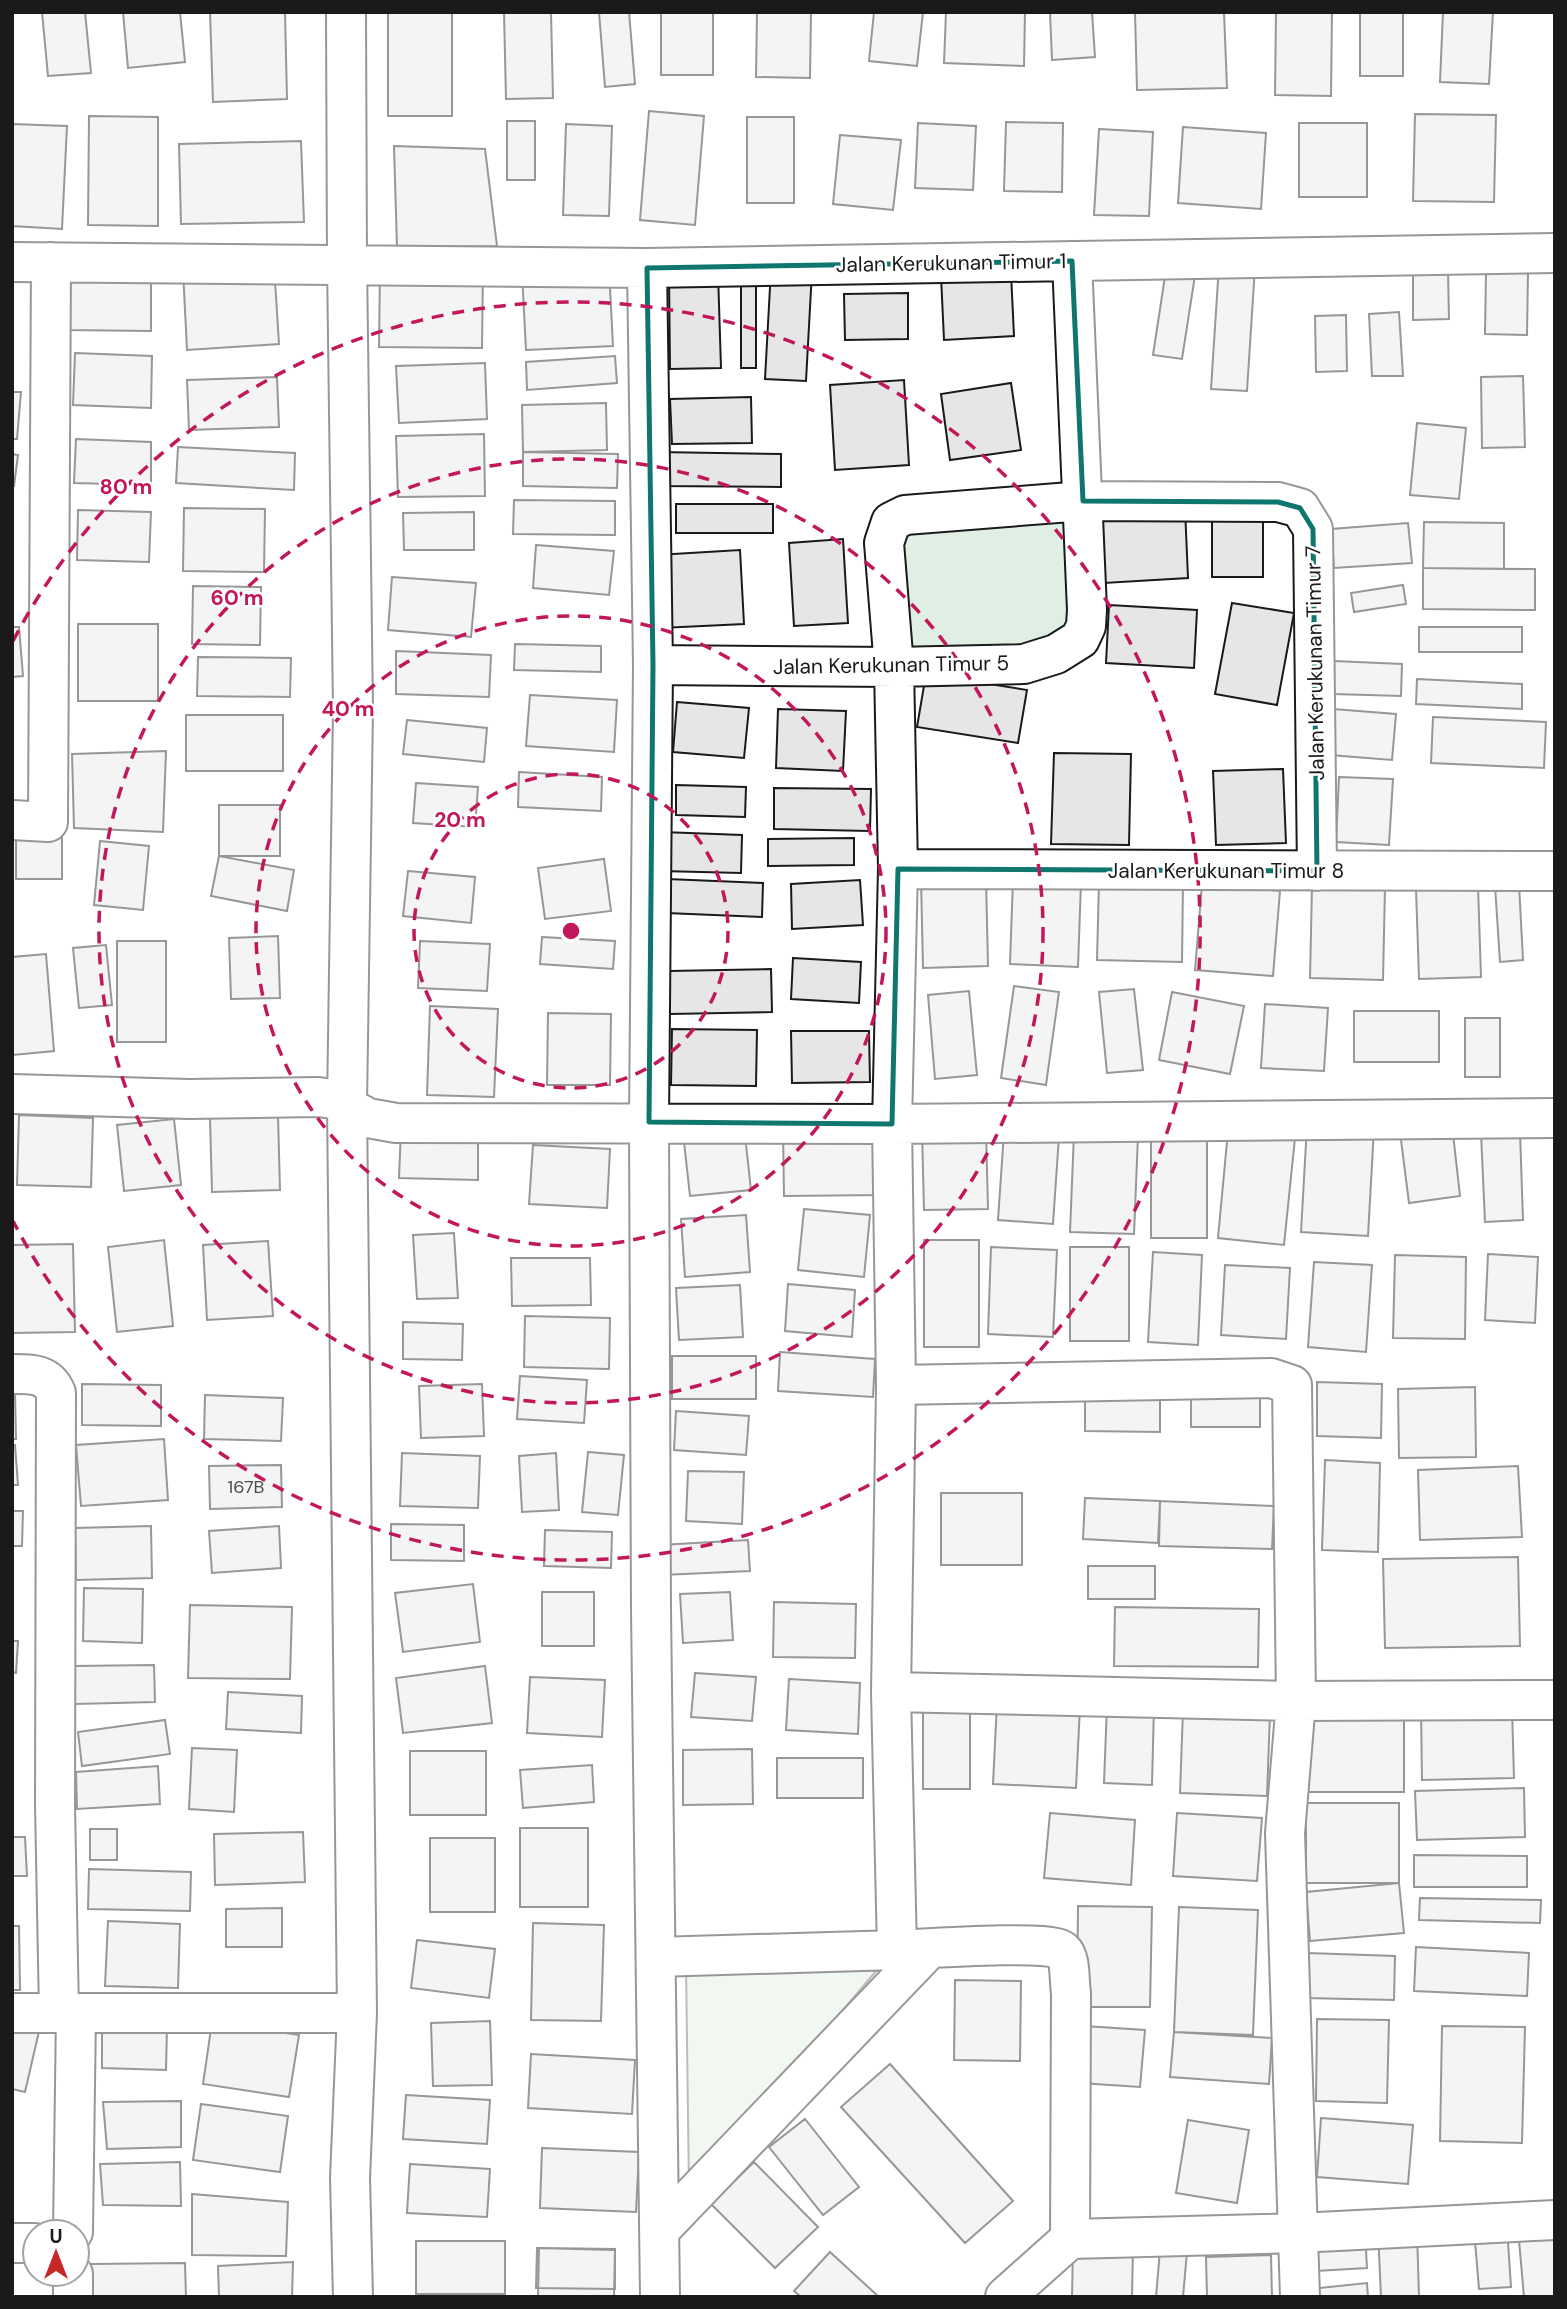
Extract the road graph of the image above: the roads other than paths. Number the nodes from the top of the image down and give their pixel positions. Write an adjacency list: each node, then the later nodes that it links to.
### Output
1 (346, 12): 6 (street)
2 (1555, 253): 3 (street, Jalan Kerukunan Timur 1)
3 (1072, 261): 7 (street, Jalan Kerukunan Timur 1); 8 (street, Jalan Kerukunan Timur 5)
4 (12, 262): 5 (street, Jalan Kerukunan Timur 1)
5 (51, 262): 6 (street, Jalan Kerukunan Timur 1); 11 (street)
6 (347, 263): 7 (street, Jalan Kerukunan Timur 1); 16 (street)
7 (647, 268): 9 (street)
8 (1083, 501): 10 (street, Jalan Kerukunan Timur 5); 10 (street, Jalan Kerukunan Timur 7); 13 (street, Jalan Kerukunan Timur 7)
9 (653, 665): 10 (street, Jalan Kerukunan Timur 5); 18 (street)
10 (894, 667): 12 (street, Jalan Kerukunan Timur 7)
11 (12, 820)
12 (898, 869): 13 (street, Jalan Kerukunan Timur 8); 19 (street, Jalan Kerukunan Timur 7)
13 (1317, 871): 14 (street, Jalan Kerukunan Timur 8)
14 (1555, 871)
15 (12, 1094): 16 (street)
16 (347, 1105): 18 (street); 29 (street)
17 (1555, 1118): 19 (street)
18 (649, 1122): 19 (street); 26 (street)
19 (892, 1124): 21 (street, Jalan Kerukunan Timur 7)
20 (12, 1374): 27 (street)
21 (896, 1385): 22 (street, Jalan Kerukunan Timur 7); 24 (street)
22 (891, 1692): 24 (street); 25 (street, Jalan Kerukunan Timur 7)
23 (1555, 1700): 24 (street)
24 (1296, 1701): 33 (street)
25 (913, 1950): 26 (street); 32 (street); 34 (street)
26 (656, 1957): 32 (street)
27 (68, 2012): 28 (street); 29 (street); 30 (street)
28 (12, 2013)
29 (357, 2013): 35 (street)
30 (73, 2218)
31 (1555, 2220): 33 (street)
32 (659, 2231): 36 (street)
33 (1298, 2233): 34 (street); 38 (street)
34 (1070, 2239): 37 (street)
35 (353, 2297)
36 (660, 2297)
37 (1005, 2297)
38 (1300, 2297)

